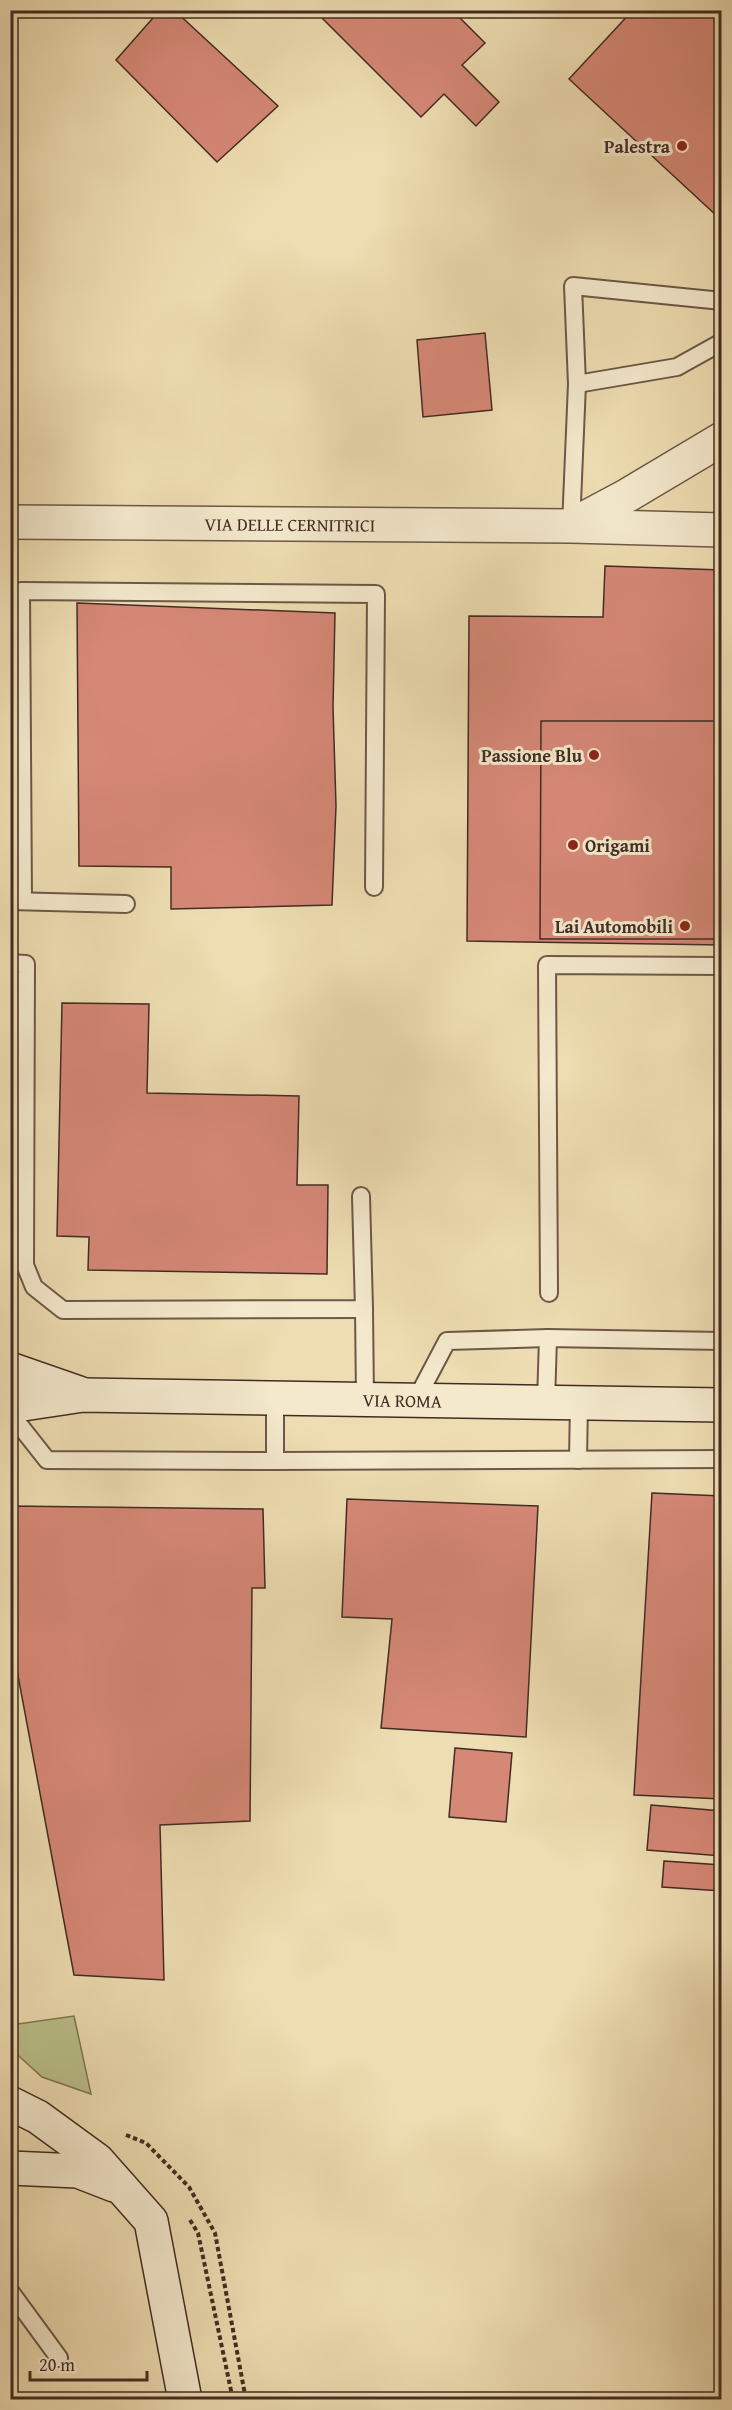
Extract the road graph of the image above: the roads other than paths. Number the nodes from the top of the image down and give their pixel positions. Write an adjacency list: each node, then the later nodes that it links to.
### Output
1 (722, 301): 3 (lane)
2 (722, 342): 3 (lane)
3 (577, 384): 6 (lane)
4 (722, 439): 6 (main road, VIA DELLE CERNITRICI)
5 (10, 522): 6 (main road, VIA DELLE CERNITRICI)
6 (570, 526): 7 (main road, VIA DELLE CERNITRICI)
7 (722, 530)
8 (374, 887): 9 (lane)
9 (17, 901): 10 (lane)
10 (126, 903)
11 (10, 963): 15 (lane)
12 (722, 966): 14 (lane)
13 (361, 1196): 15 (lane)
14 (549, 1293)
15 (364, 1309): 21 (lane)
16 (548, 1338): 17 (lane); 22 (lane); 23 (lane)
17 (722, 1341)
18 (10, 1369): 19 (main road, VIA ROMA)
19 (83, 1395): 20 (main road, VIA ROMA); 26 (main road, VIA ROMA)
20 (275, 1398): 21 (main road, VIA ROMA); 30 (lane)
21 (365, 1399): 22 (main road, VIA ROMA)
22 (416, 1400): 23 (main road, VIA ROMA)
23 (546, 1402): 24 (main road, VIA ROMA)
24 (579, 1402): 25 (main road, VIA ROMA); 29 (lane)
25 (722, 1405)
26 (10, 1406)
27 (10, 1413): 30 (lane)
28 (722, 1459): 29 (lane)
29 (578, 1460): 30 (lane)
30 (275, 1461)
31 (10, 2103): 33 (main road)
32 (10, 2168): 33 (main road)
33 (121, 2188): 36 (main road)
34 (10, 2291): 35 (lane)
35 (59, 2358)
36 (185, 2400)

